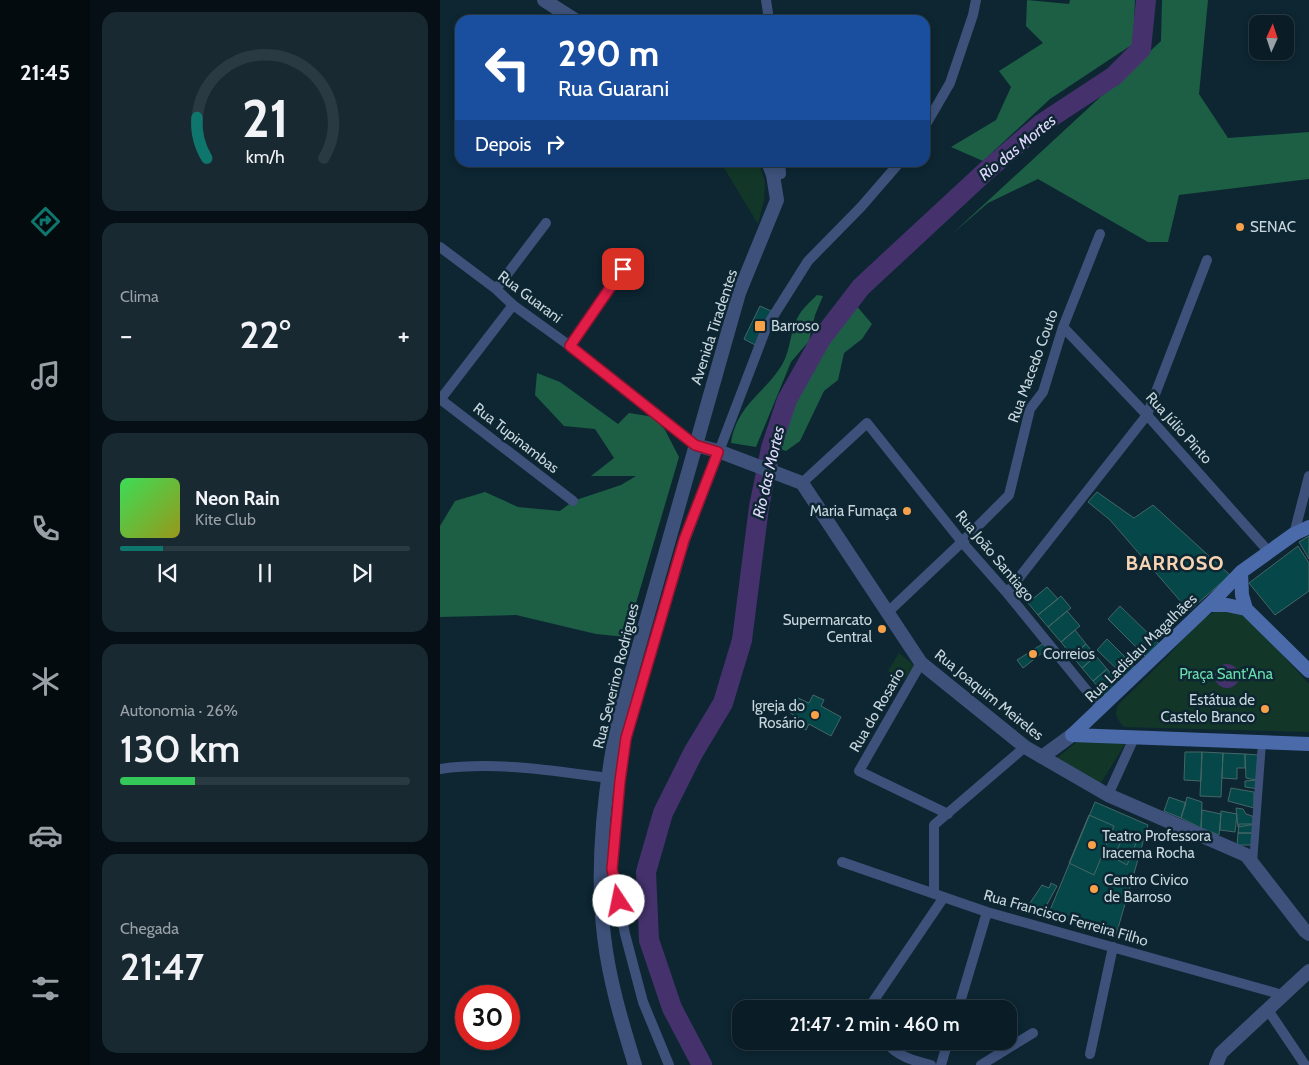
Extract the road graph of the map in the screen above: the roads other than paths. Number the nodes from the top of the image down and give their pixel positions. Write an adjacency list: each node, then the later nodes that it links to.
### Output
1 (766, 0): 5 (street)
2 (976, 0): 6 (street)
3 (550, 2): 4 (street)
4 (568, 15)
5 (768, 15)
6 (930, 117)
7 (774, 167): 20 (street, Avenida Tiradentes)
8 (896, 167): 21 (street)
9 (546, 223): 14 (street)
10 (1100, 234): 16 (street, Rua Macedo Couto)
11 (440, 247): 14 (street, Rua Guarani)
12 (1207, 260): 19 (street)
13 (623, 269): 17 (street)
14 (496, 290): 15 (street, Rua Guarani)
15 (513, 305): 17 (street, Rua Guarani); 18 (street)
16 (1063, 327): 19 (street, Rua Júlio Pinto); 27 (street, Rua Macedo Couto)
17 (570, 346): 20 (street, Rua Guarani)
18 (440, 399): 24 (street, Rua Tupinambas)
19 (1147, 415): 28 (street, Rua Júlio Pinto); 30 (street)
20 (695, 445): 21 (street); 44 (street, Rua Severino Rodrigues)
21 (718, 452): 23 (street); 63 (street)
22 (1309, 476): 26 (street)
23 (802, 483): 27 (street, Rua João Santiago); 33 (street, Rua Joaquim Meireles)
24 (573, 501)
25 (1309, 527): 26 (main road, Rua Ladislau Magalhães)
26 (1294, 534): 28 (main road, Rua Ladislau Magalhães)
27 (962, 542): 30 (street, Rua João Santiago); 33 (street, Rua Macedo Couto)
28 (1269, 552): 29 (main road, Rua Ladislau Magalhães)
29 (1241, 572): 31 (main road, Rua Ladislau Magalhães); 32 (main road)
30 (1007, 593): 36 (street, Rua João Santiago)
31 (1209, 606): 32 (main road); 36 (main road, Rua Ladislau Magalhães)
32 (1246, 609): 35 (main road)
33 (888, 612): 34 (street, Rua Joaquim Meireles)
34 (921, 663): 41 (street, Rua Joaquim Meireles); 46 (street, Rua do Rosario)
35 (1309, 671)
36 (1101, 708): 37 (main road, Rua Ladislau Magalhães)
37 (1072, 735): 38 (main road); 42 (street, Rua Ladislau Magalhães)
38 (1134, 738): 39 (main road); 45 (street)
39 (1262, 742): 40 (main road); 48 (street)
40 (1309, 744)
41 (1025, 747): 42 (street, Rua Joaquim Meireles); 46 (street)
42 (1042, 757): 45 (street, Rua Joaquim Meireles)
43 (440, 769): 44 (street)
44 (609, 778): 62 (street, Rua Severino Rodrigues)
45 (1108, 795): 48 (street, Rua Joaquim Meireles)
46 (948, 814): 49 (street)
47 (842, 862): 49 (street, Rua Francisco Ferreira Filho)
48 (1253, 864): 51 (street, Rua Joaquim Meireles)
49 (939, 896): 50 (street, Rua Francisco Ferreira Filho); 55 (street)
50 (987, 912): 52 (street, Rua Francisco Ferreira Filho); 56 (street)
51 (1309, 934)
52 (1113, 947): 54 (street, Rua Francisco Ferreira Filho); 61 (street)
53 (1309, 971): 54 (street)
54 (1283, 995): 57 (street)
55 (874, 1000)
56 (961, 1000)
57 (1268, 1010): 67 (street); 68 (street)
58 (1033, 1033): 66 (street)
59 (893, 1050): 64 (street)
60 (945, 1050): 65 (street)
61 (1090, 1054)
62 (635, 1065)
63 (669, 1065)
64 (931, 1065)
65 (941, 1065)
66 (981, 1065)
67 (1216, 1065)
68 (1305, 1065)

